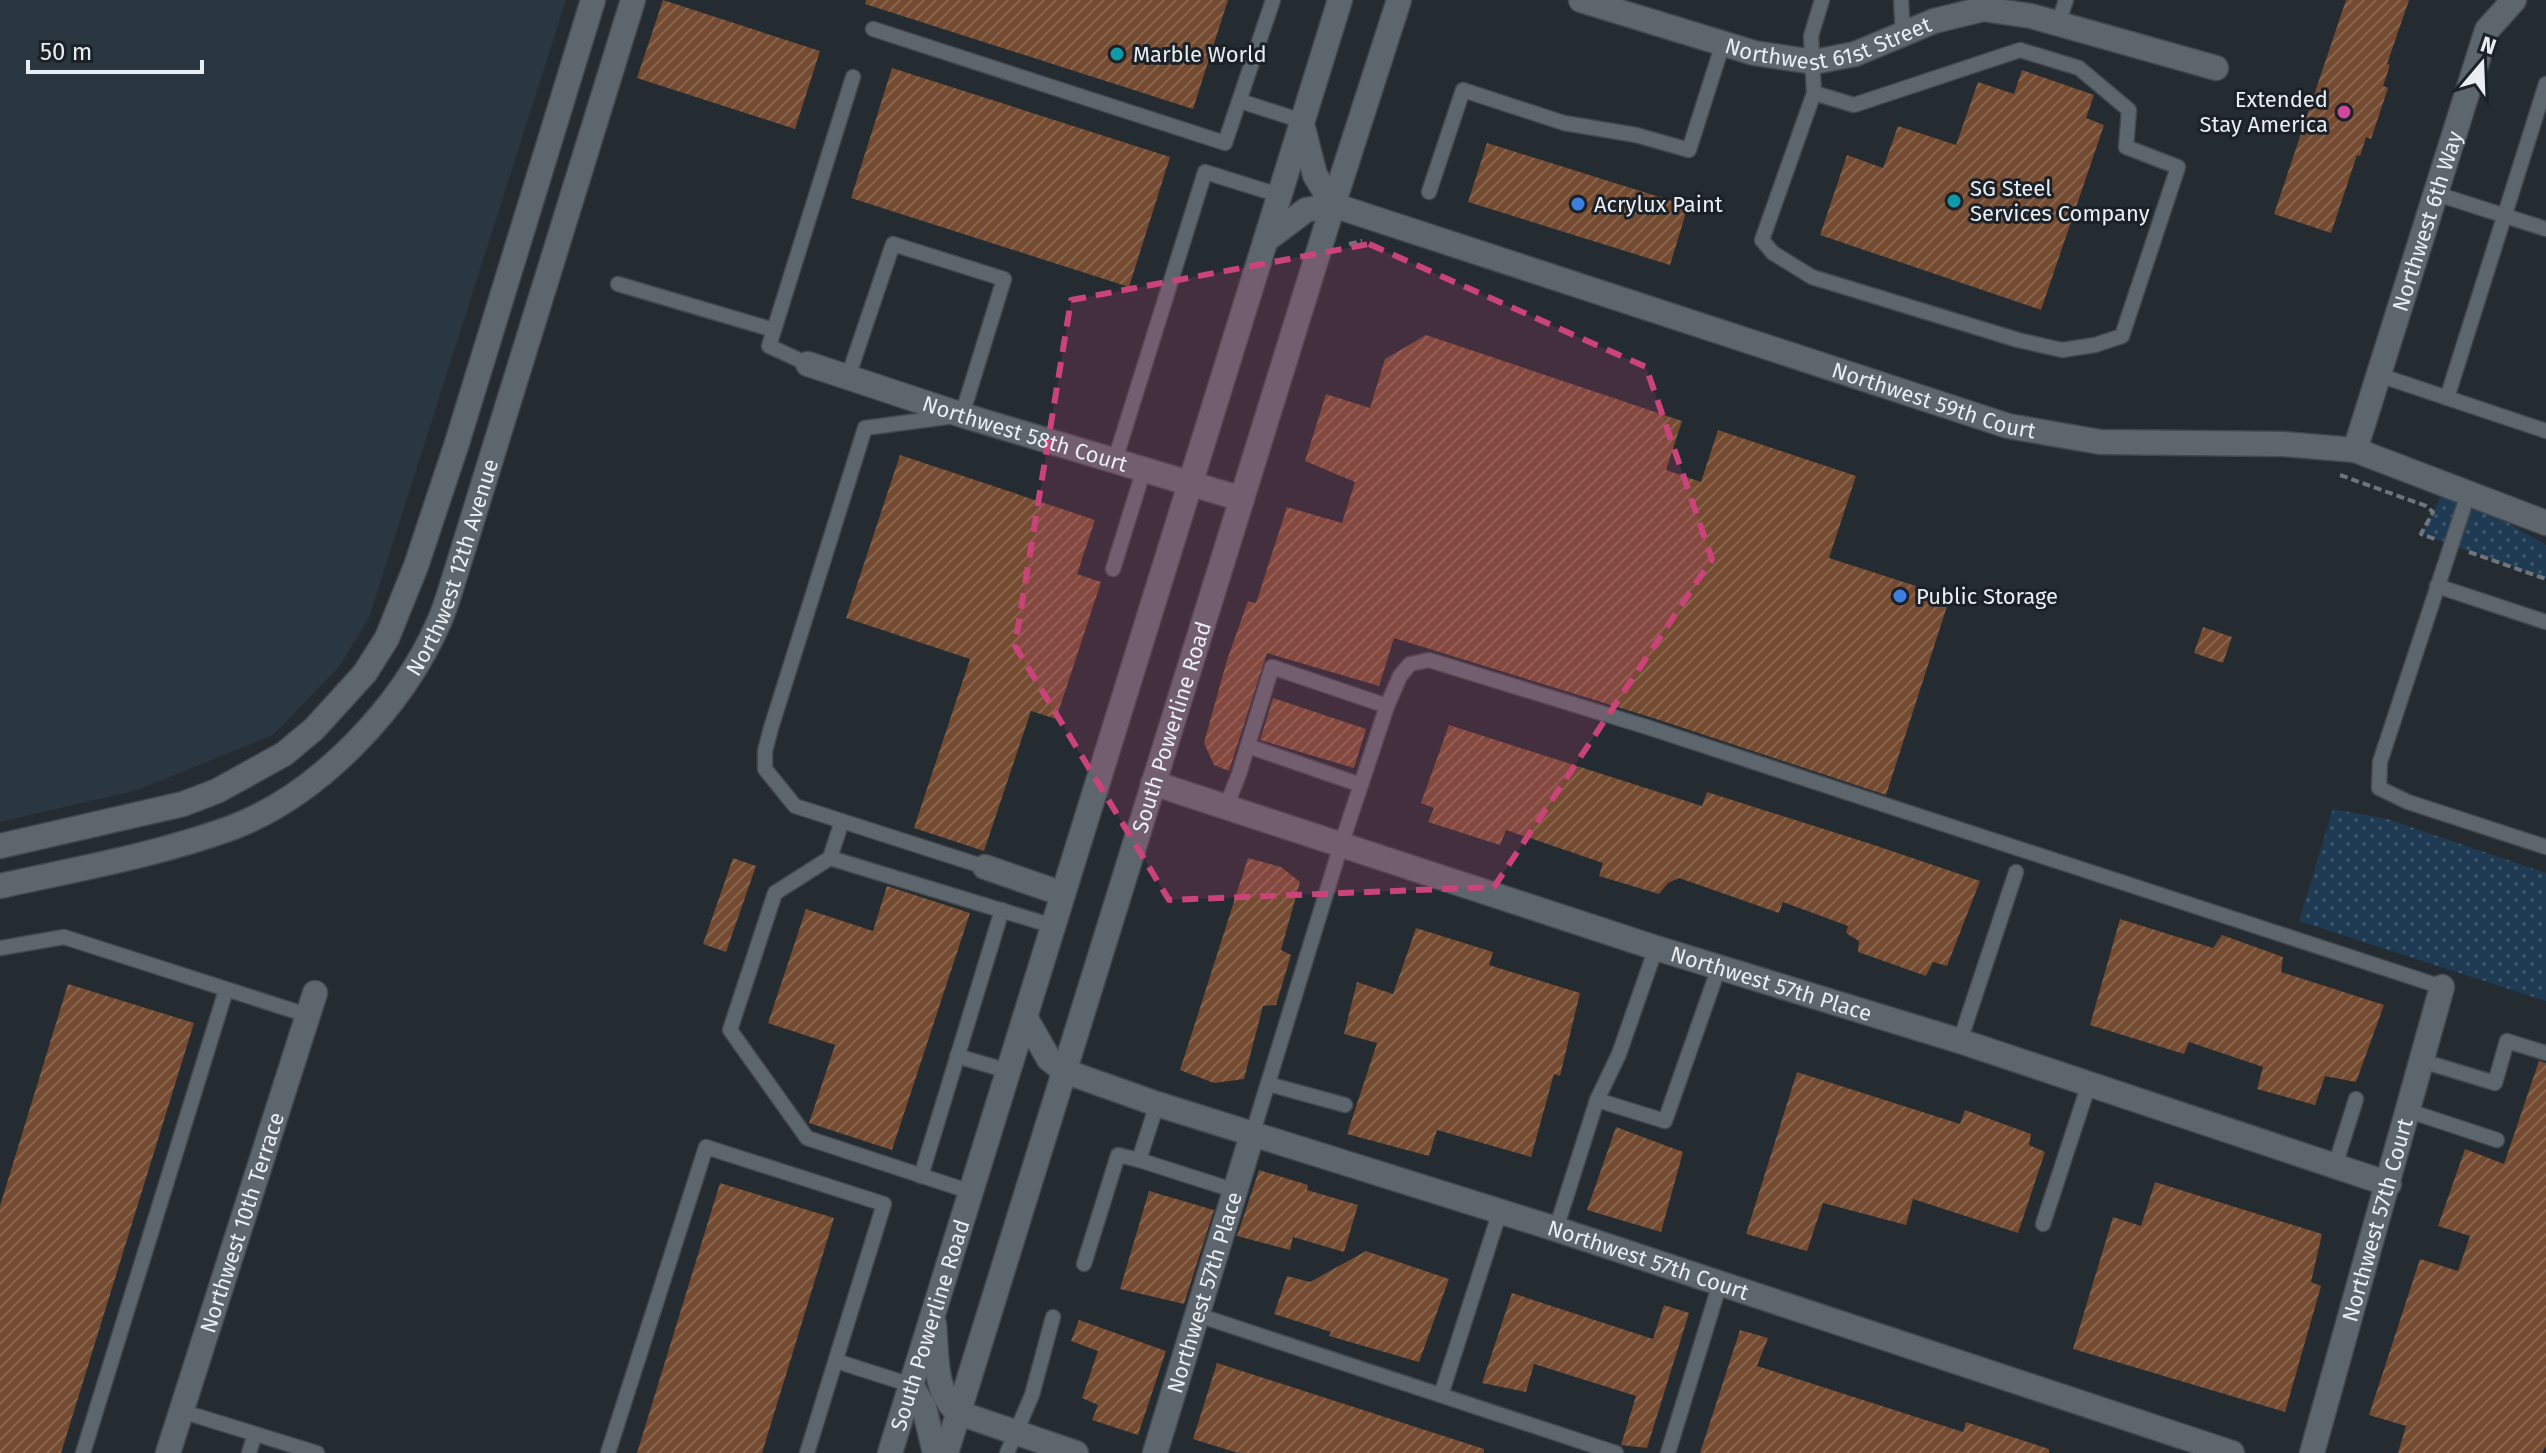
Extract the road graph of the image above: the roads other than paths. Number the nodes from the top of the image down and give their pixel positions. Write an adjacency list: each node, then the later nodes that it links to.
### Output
1 (593, 0): 36 (street, Northwest 12th Avenue)
2 (633, 0): 38 (street, Northwest 12th Avenue)
3 (1273, 0): 19 (lane)
4 (1340, 0): 20 (street, South Powerline Road)
5 (1399, 0): 24 (street, South Powerline Road)
6 (1581, 0): 13 (street, Northwest 61st Street)
7 (1822, 0): 14 (lane)
8 (1901, 0): 12 (lane)
9 (2514, 0): 22 (street, Northwest 6th Way)
10 (2063, 6): 12 (street, Northwest 61st Street); 15 (street, Northwest 61st Street)
11 (873, 29): 19 (lane)
12 (1903, 34): 14 (street, Northwest 61st Street)
13 (1723, 43): 14 (street, Northwest 61st Street); 21 (lane)
14 (1814, 62): 18 (lane)
15 (2216, 68)
16 (853, 77): 29 (lane)
17 (2546, 84): 25 (lane)
18 (1814, 93): 18 (lane)
19 (1240, 101): 20 (lane)
20 (1299, 132): 23 (street, South Powerline Road); 24 (street)
21 (1429, 192)
22 (2437, 194): 25 (lane); 31 (street, Northwest 6th Way)
23 (1279, 195): 27 (street, South Powerline Road); 39 (lane)
24 (1333, 205): 27 (street); 37 (street, Northwest 59th Court); 43 (street, South Powerline Road)
25 (2505, 216): 26 (lane); 33 (lane)
26 (2546, 229)
27 (1265, 240): 41 (street, South Powerline Road)
28 (618, 284): 29 (lane)
29 (774, 330): 30 (lane)
30 (808, 364): 32 (street, Northwest 58th Court)
31 (2379, 375): 33 (lane); 37 (street, Northwest 6th Way)
32 (848, 377): 34 (street, Northwest 58th Court); 34 (lane)
33 (2447, 398): 35 (lane)
34 (962, 415): 39 (street, Northwest 58th Court); 53 (lane)
35 (2546, 431)
36 (457, 443): 38 (street); 55 (street, Northwest 12th Avenue)
37 (2355, 450): 42 (street, Northwest 59th Court)
38 (494, 454): 60 (street, Northwest 12th Avenue)
39 (1115, 460): 40 (street, Northwest 58th Court)
40 (1144, 469): 41 (street, Northwest 58th Court); 45 (lane)
41 (1189, 483): 43 (street, Northwest 58th Court); 61 (street, South Powerline Road)
42 (2468, 494): 44 (street, Northwest 59th Court); 46 (lane)
43 (1242, 499): 50 (street, South Powerline Road)
44 (2546, 523)
45 (1113, 569)
46 (2437, 586): 47 (lane); 56 (lane)
47 (2546, 622)
48 (1387, 706): 49 (lane); 51 (lane); 67 (lane)
49 (1248, 746): 51 (lane); 52 (lane)
50 (1153, 783): 52 (street, Northwest 57th Place); 76 (street, South Powerline Road)
51 (1361, 785): 54 (lane)
52 (1226, 807): 54 (street, Northwest 57th Place)
53 (842, 821): 57 (lane); 58 (lane)
54 (1341, 845): 65 (street, Northwest 57th Place); 77 (lane)
55 (0, 846)
56 (2546, 847)
57 (830, 858): 62 (lane); 88 (lane)
58 (985, 867): 61 (street)
59 (2016, 872): 71 (lane)
60 (0, 886)
61 (1063, 894): 63 (street, South Powerline Road)
62 (1002, 910): 63 (lane); 73 (lane)
63 (1053, 926): 70 (street, South Powerline Road)
64 (0, 948): 68 (lane)
65 (1656, 948): 66 (street, Northwest 57th Place); 80 (lane)
66 (1719, 967): 71 (street, Northwest 57th Place); 80 (lane)
67 (2442, 987): 74 (street, Northwest 57th Court)
68 (226, 990): 69 (lane); 107 (lane)
69 (311, 1004): 103 (street, Northwest 10th Terrace)
70 (1025, 1017): 75 (street, South Powerline Road); 76 (street)
71 (1960, 1041): 78 (street, Northwest 57th Place)
72 (2546, 1053): 74 (lane)
73 (957, 1056): 75 (lane); 88 (lane)
74 (2422, 1061): 83 (street, Northwest 57th Court)
75 (1008, 1071): 91 (street, South Powerline Road)
76 (1064, 1071): 81 (street, Northwest 57th Court); 104 (street, South Powerline Road)
77 (1268, 1084): 82 (lane); 84 (lane)
78 (2089, 1084): 87 (street, Northwest 57th Place); 93 (lane)
79 (2356, 1099): 87 (lane)
80 (1597, 1100): 94 (lane)
81 (1157, 1104): 84 (street, Northwest 57th Court); 86 (lane)
82 (1345, 1105)
83 (2409, 1111): 85 (lane); 89 (street, Northwest 57th Court)
84 (1253, 1132): 90 (street, Northwest 57th Place); 92 (street, Northwest 57th Court)
85 (2497, 1140)
86 (1139, 1160): 90 (lane); 95 (lane)
87 (2335, 1166): 89 (street, Northwest 57th Place)
88 (921, 1176): 91 (lane)
89 (2389, 1184): 121 (street, Northwest 57th Court)
90 (1236, 1191): 98 (street, Northwest 57th Place)
91 (971, 1192): 97 (street, South Powerline Road)
92 (1500, 1211): 94 (street, Northwest 57th Court); 102 (lane)
93 (2043, 1224)
94 (1556, 1229): 96 (street, Northwest 57th Court)
95 (1084, 1264)
96 (1720, 1283): 119 (lane); 120 (street, Northwest 57th Court)
97 (933, 1314): 101 (street, South Powerline Road); 104 (street)
98 (1198, 1315): 102 (lane); 117 (street, Northwest 57th Place)
99 (1053, 1317): 106 (lane)
100 (836, 1361): 101 (lane); 111 (lane); 112 (lane)
101 (911, 1385): 113 (street, South Powerline Road); 114 (street)
102 (1441, 1395): 118 (lane)
103 (181, 1411): 105 (lane); 108 (street, Northwest 10th Terrace)
104 (959, 1413): 106 (street); 115 (street, South Powerline Road)
105 (255, 1434): 109 (lane); 110 (lane)
106 (1012, 1443): 116 (street)
107 (83, 1453)
108 (168, 1453)
109 (249, 1453)
110 (317, 1453)
111 (608, 1453)
112 (807, 1453)
113 (890, 1453)
114 (935, 1453)
115 (946, 1453)
116 (1076, 1453)
117 (1155, 1453)
118 (1616, 1453)
119 (1668, 1453)
120 (2232, 1453)
121 (2312, 1453)

